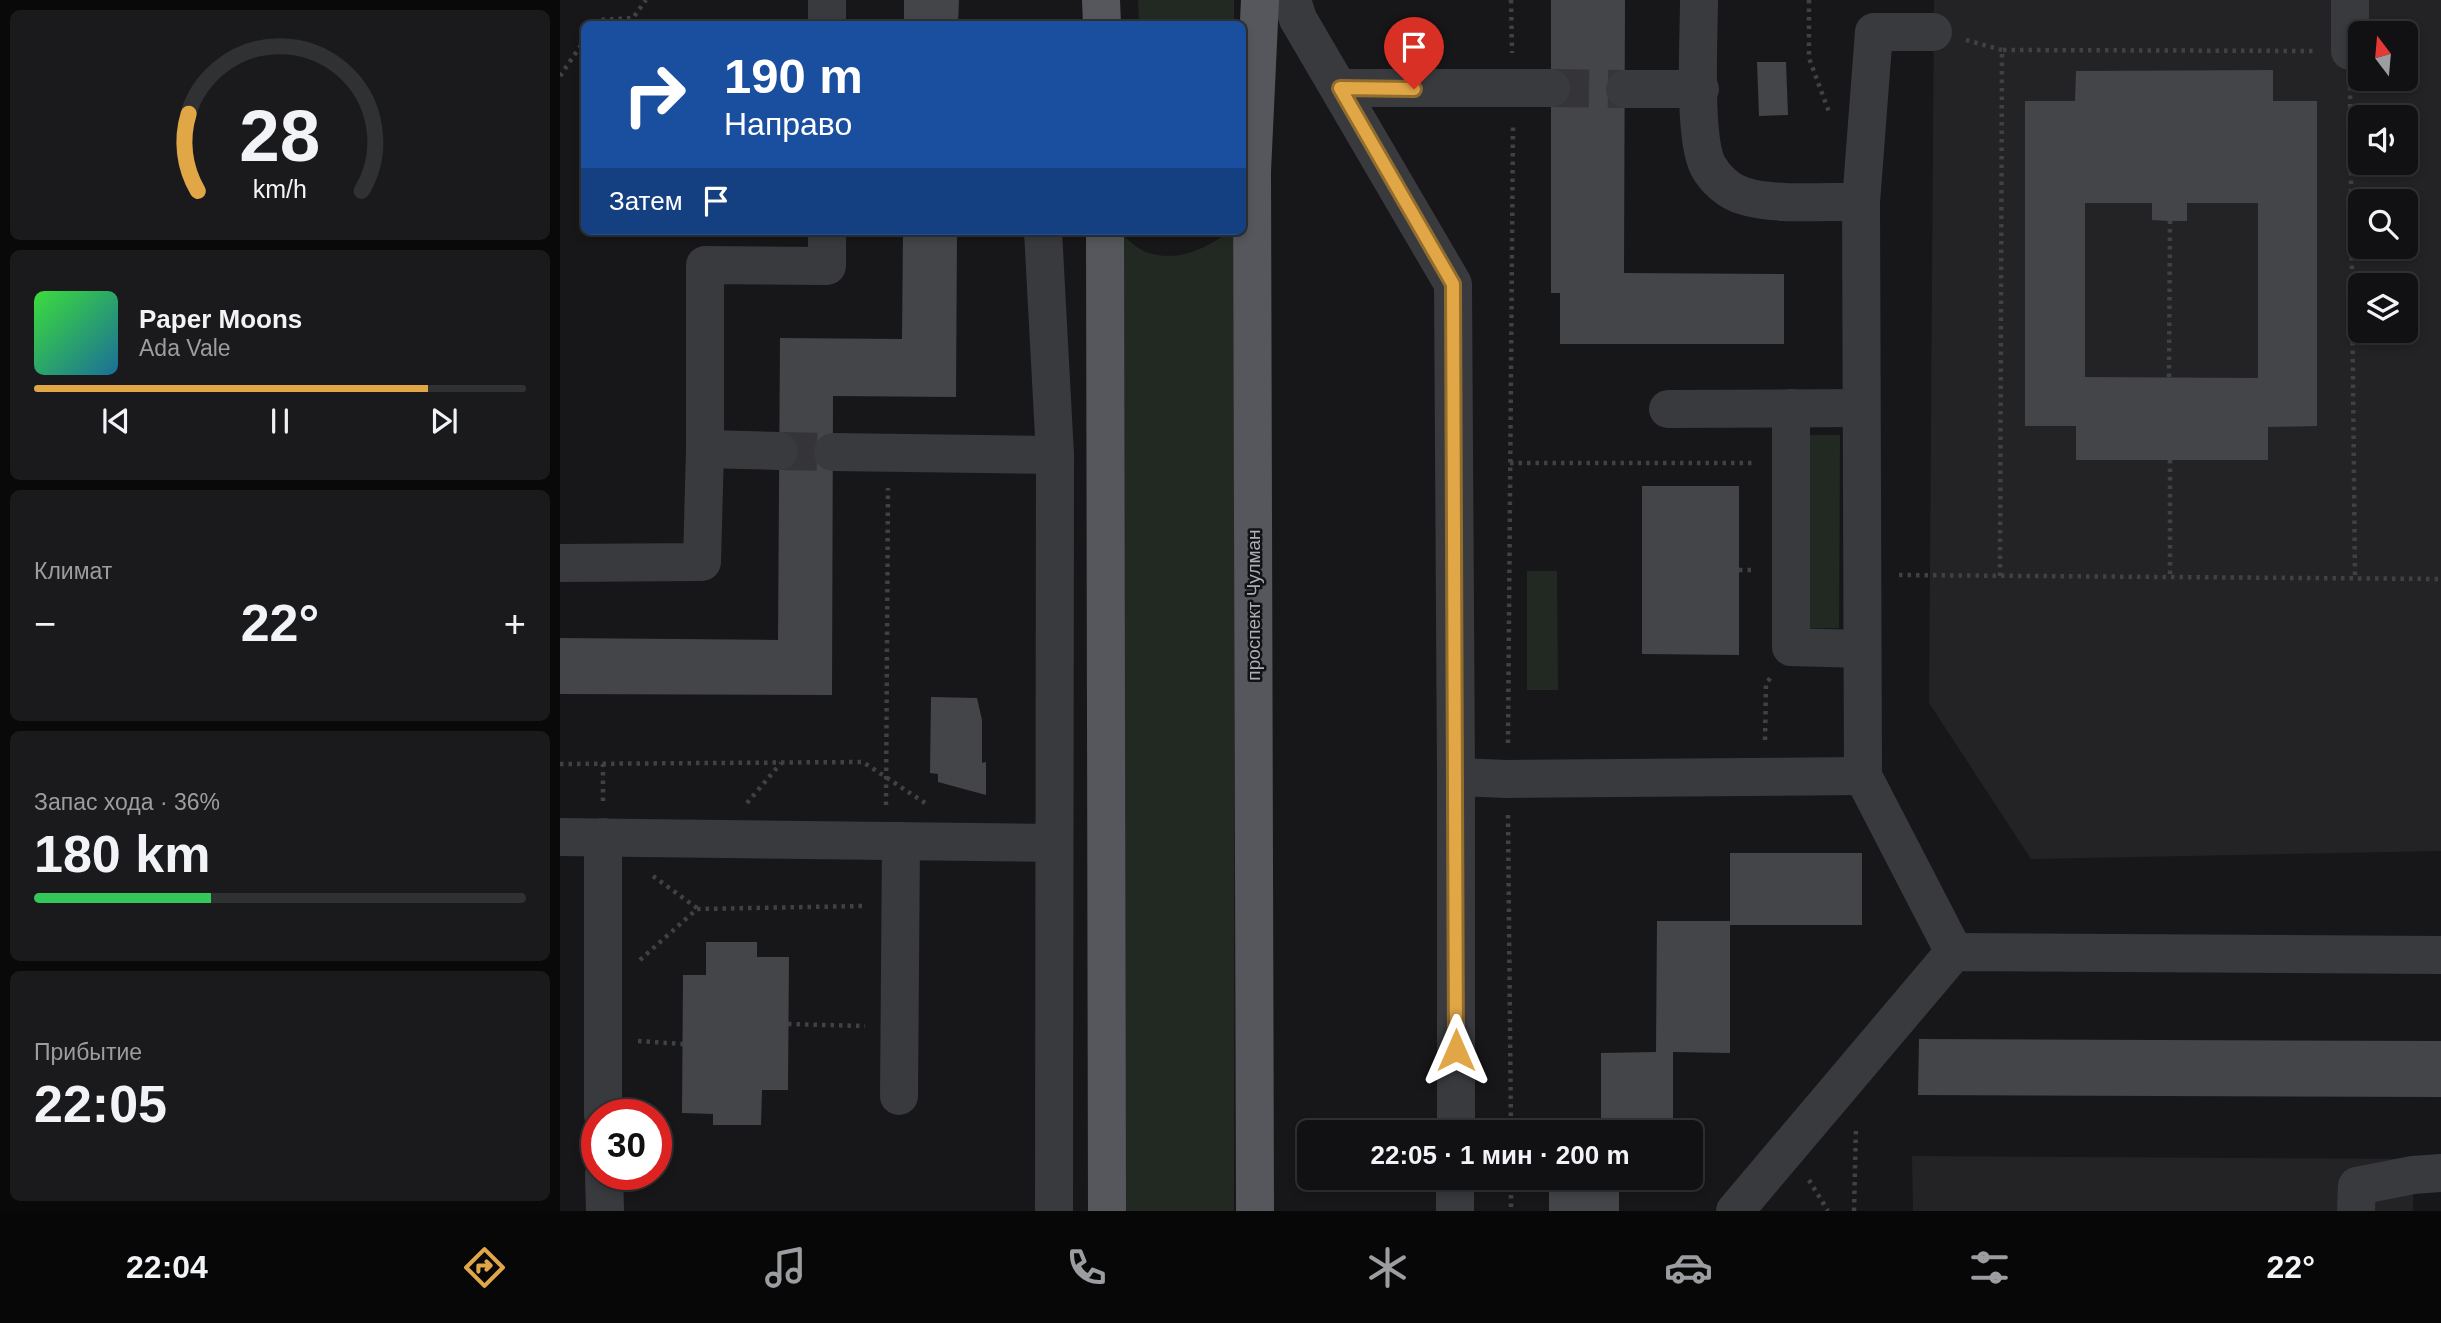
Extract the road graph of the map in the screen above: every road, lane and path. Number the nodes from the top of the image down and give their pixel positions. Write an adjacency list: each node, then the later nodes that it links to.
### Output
1 (646, 0): 10 (path)
2 (827, 0): 11 (street)
3 (1090, 0): 12 (street)
4 (1101, 0): 13 (main road)
5 (1260, 0): 25 (main road, проспект Чулман)
6 (1292, 0): 19 (street)
7 (1511, 0): 21 (path)
8 (1699, 0): 23 (street)
9 (2350, 0): 14 (street)
10 (597, 21)
11 (827, 21)
12 (1085, 21)
13 (1102, 21)
14 (2350, 21)
15 (1933, 32): 26 (street)
16 (581, 45): 18 (path)
17 (2348, 51): 45 (path)
18 (560, 76)
19 (1340, 88): 21 (street); 54 (street)
20 (1551, 88): 21 (street)
21 (1513, 89): 41 (path)
22 (1625, 89): 23 (street)
23 (1700, 89): 26 (street)
24 (2350, 91): 47 (path)
25 (1247, 179): 80 (main road, проспект Чулман)
26 (1861, 202): 33 (street)
27 (2170, 221): 31 (path)
28 (827, 235): 35 (street)
29 (1043, 235): 39 (street)
30 (1105, 235): 79 (main road)
31 (2169, 377)
32 (1791, 408): 33 (street); 34 (street); 42 (street)
33 (1861, 408): 50 (street)
34 (1668, 409)
35 (705, 449): 36 (street); 43 (street)
36 (779, 451)
37 (833, 452): 38 (street)
38 (888, 453): 39 (street); 55 (path)
39 (1055, 455): 61 (street)
40 (2170, 460): 46 (path)
41 (1510, 463): 42 (path); 56 (path)
42 (1791, 463): 49 (street)
43 (560, 562)
44 (1930, 576): 45 (path)
45 (2000, 576): 46 (path)
46 (2170, 578): 47 (path)
47 (2355, 578): 48 (path)
48 (2441, 579)
49 (1791, 647): 50 (street); 52 (path)
50 (1862, 649): 53 (street)
51 (560, 764): 55 (path)
52 (1763, 776): 53 (street); 56 (street)
53 (1863, 776): 63 (street)
54 (1456, 777): 56 (street); 71 (street)
55 (887, 778): 57 (path); 60 (path)
56 (1508, 779): 72 (path)
57 (929, 806)
58 (560, 837): 59 (street)
59 (603, 837): 60 (street); 65 (street)
60 (893, 841): 61 (street); 62 (street)
61 (1054, 843): 78 (street)
62 (901, 905): 65 (path); 67 (street)
63 (1954, 952): 64 (street); 68 (street)
64 (2441, 955)
65 (603, 993): 70 (street)
66 (789, 1024): 67 (path)
67 (899, 1027): 69 (street)
68 (1857, 1066): 83 (street); 84 (path)
69 (899, 1096)
70 (603, 1099)
71 (1456, 1120)
72 (1511, 1120)
73 (2441, 1173): 85 (street)
74 (604, 1190): 77 (street)
75 (1455, 1190): 81 (street)
76 (1511, 1190): 82 (path)
77 (605, 1211)
78 (1054, 1211)
79 (1107, 1211)
80 (1255, 1211)
81 (1455, 1211)
82 (1511, 1211)
83 (1735, 1211)
84 (1854, 1211)
85 (2356, 1211)

